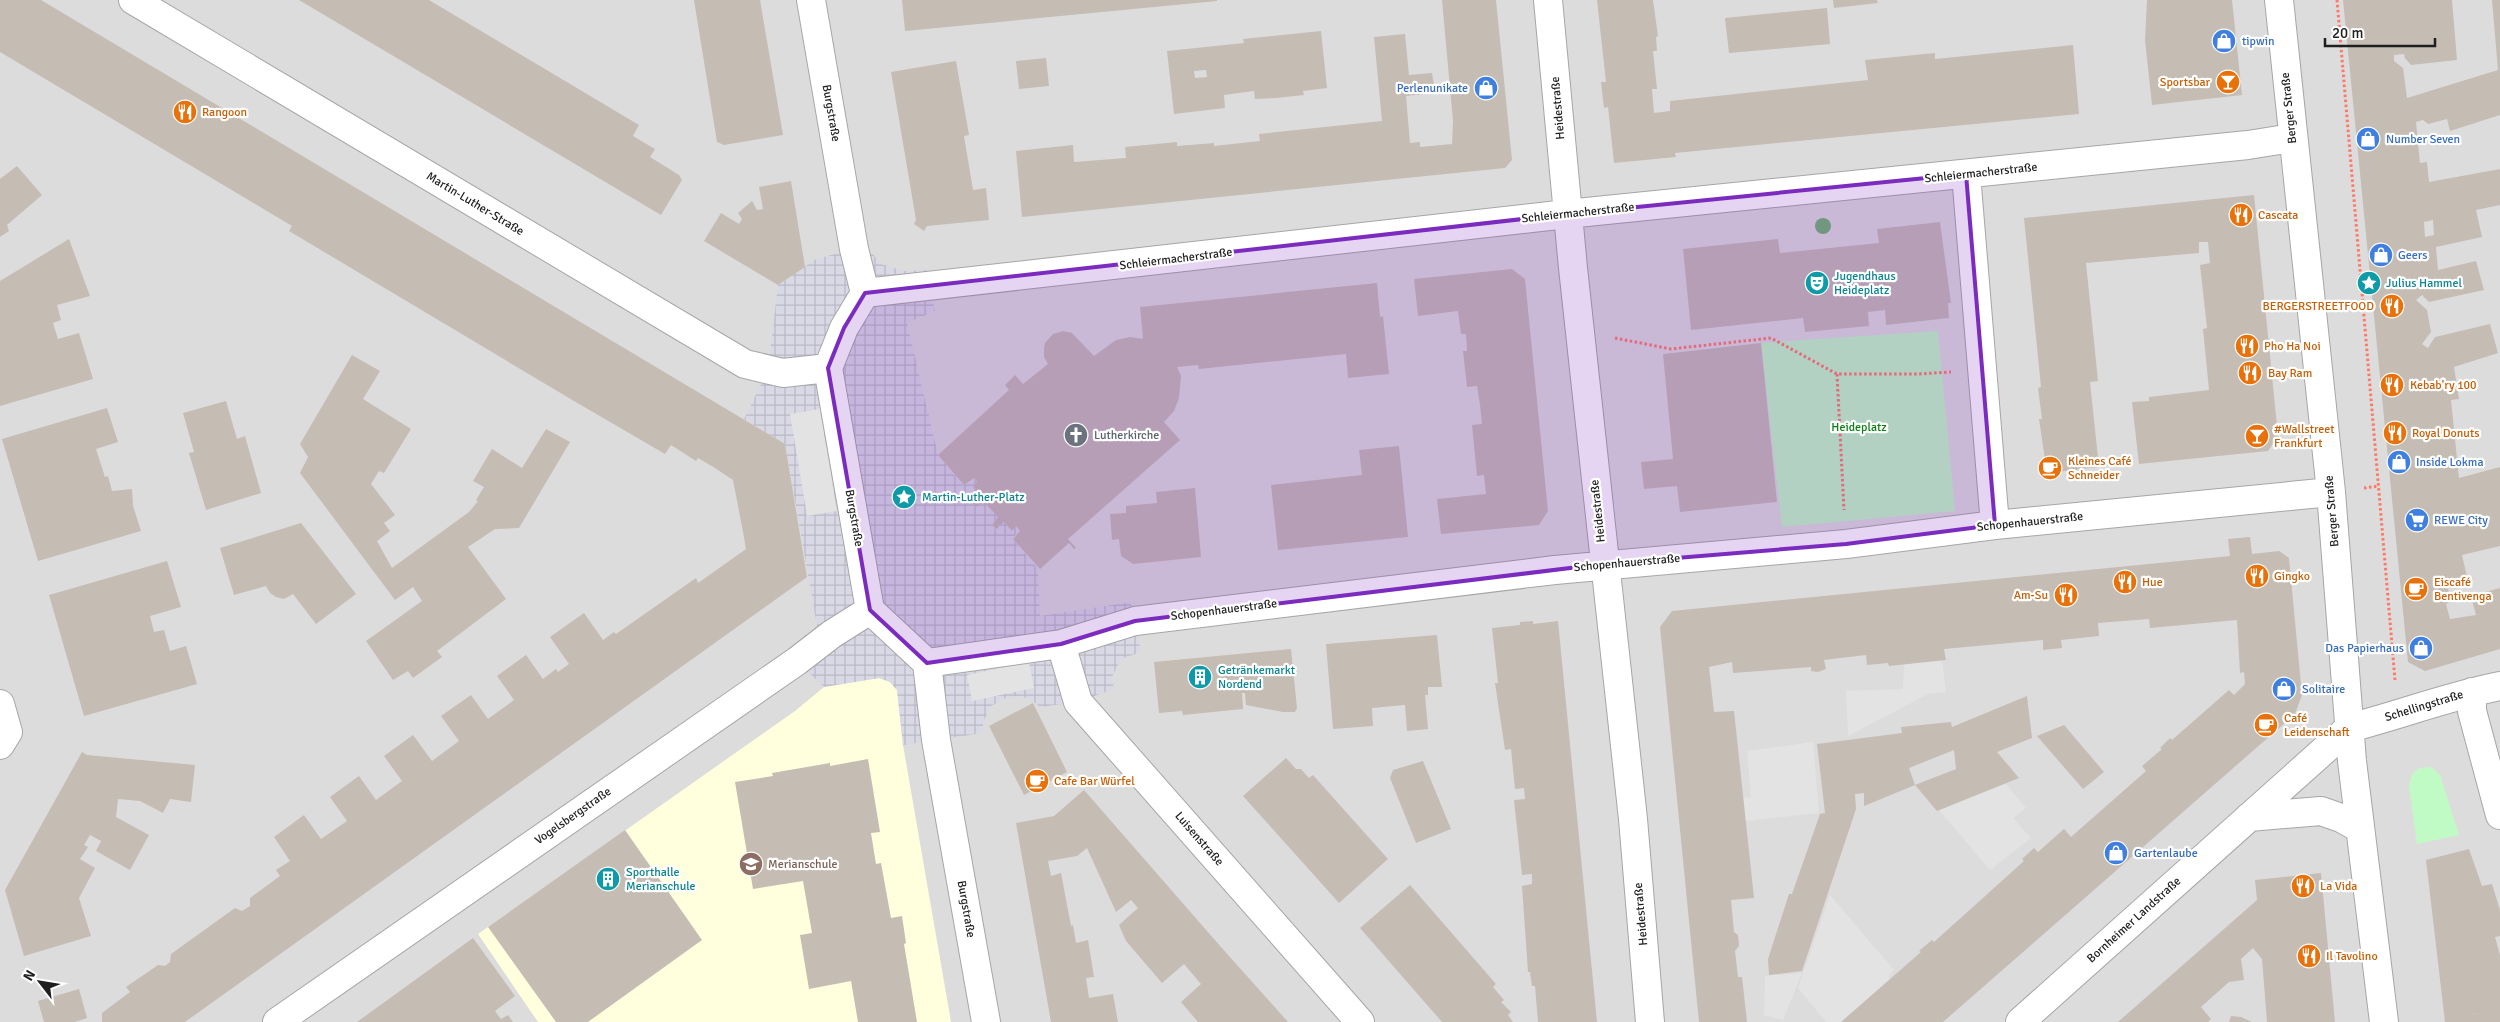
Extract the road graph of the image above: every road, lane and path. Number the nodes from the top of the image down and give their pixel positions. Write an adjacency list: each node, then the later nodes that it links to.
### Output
1 (133, 0): 11 (street, Martin-Luther-Straße)
2 (811, 0): 9 (street, Burgstraße)
3 (1548, 0): 8 (street, Heidestraße)
4 (2279, 0): 6 (street, Berger Straße)
5 (2337, 0): 24 (path)
6 (2292, 138): 7 (street, Schleiermacherstraße); 14 (street, Berger Straße)
7 (1966, 174): 8 (street, Schleiermacherstraße); 12 (street)
8 (1567, 214): 9 (street, Schleiermacherstraße); 10 (street, Heidestraße)
9 (865, 293): 11 (street)
10 (1580, 331): 13 (path); 17 (street, Heidestraße)
11 (828, 368): 18 (street, Burgstraße)
12 (1983, 369): 13 (path); 15 (street)
13 (1837, 374): 16 (path)
14 (2331, 492): 15 (street, Schopenhauerstraße); 25 (street, Berger Straße)
15 (1995, 525): 16 (street, Schopenhauerstraße)
16 (1846, 544): 17 (street, Schopenhauerstraße)
17 (1604, 564): 19 (street, Schopenhauerstraße); 33 (street, Heidestraße)
18 (870, 610): 20 (street); 30 (street, Vogelsbergstraße)
19 (1061, 644): 20 (street, Schopenhauerstraße); 32 (street, Luisenstraße)
20 (927, 663): 31 (street, Burgstraße)
21 (2500, 686): 22 (street, Schellingstraße)
22 (2472, 692): 24 (street, Schellingstraße); 27 (street)
23 (0, 704): 26 (street)
24 (2398, 716): 25 (street, Schellingstraße)
25 (2349, 728): 28 (street, Bornheimer Landstraße); 29 (street, Berger Straße)
26 (0, 745)
27 (2500, 815)
28 (2249, 817): 29 (street); 34 (street, Bornheimer Landstraße)
29 (2360, 828): 35 (street, Berger Straße)
30 (277, 1022)
31 (986, 1022)
32 (1360, 1022)
33 (1650, 1022)
34 (2020, 1022)
35 (2384, 1022)

